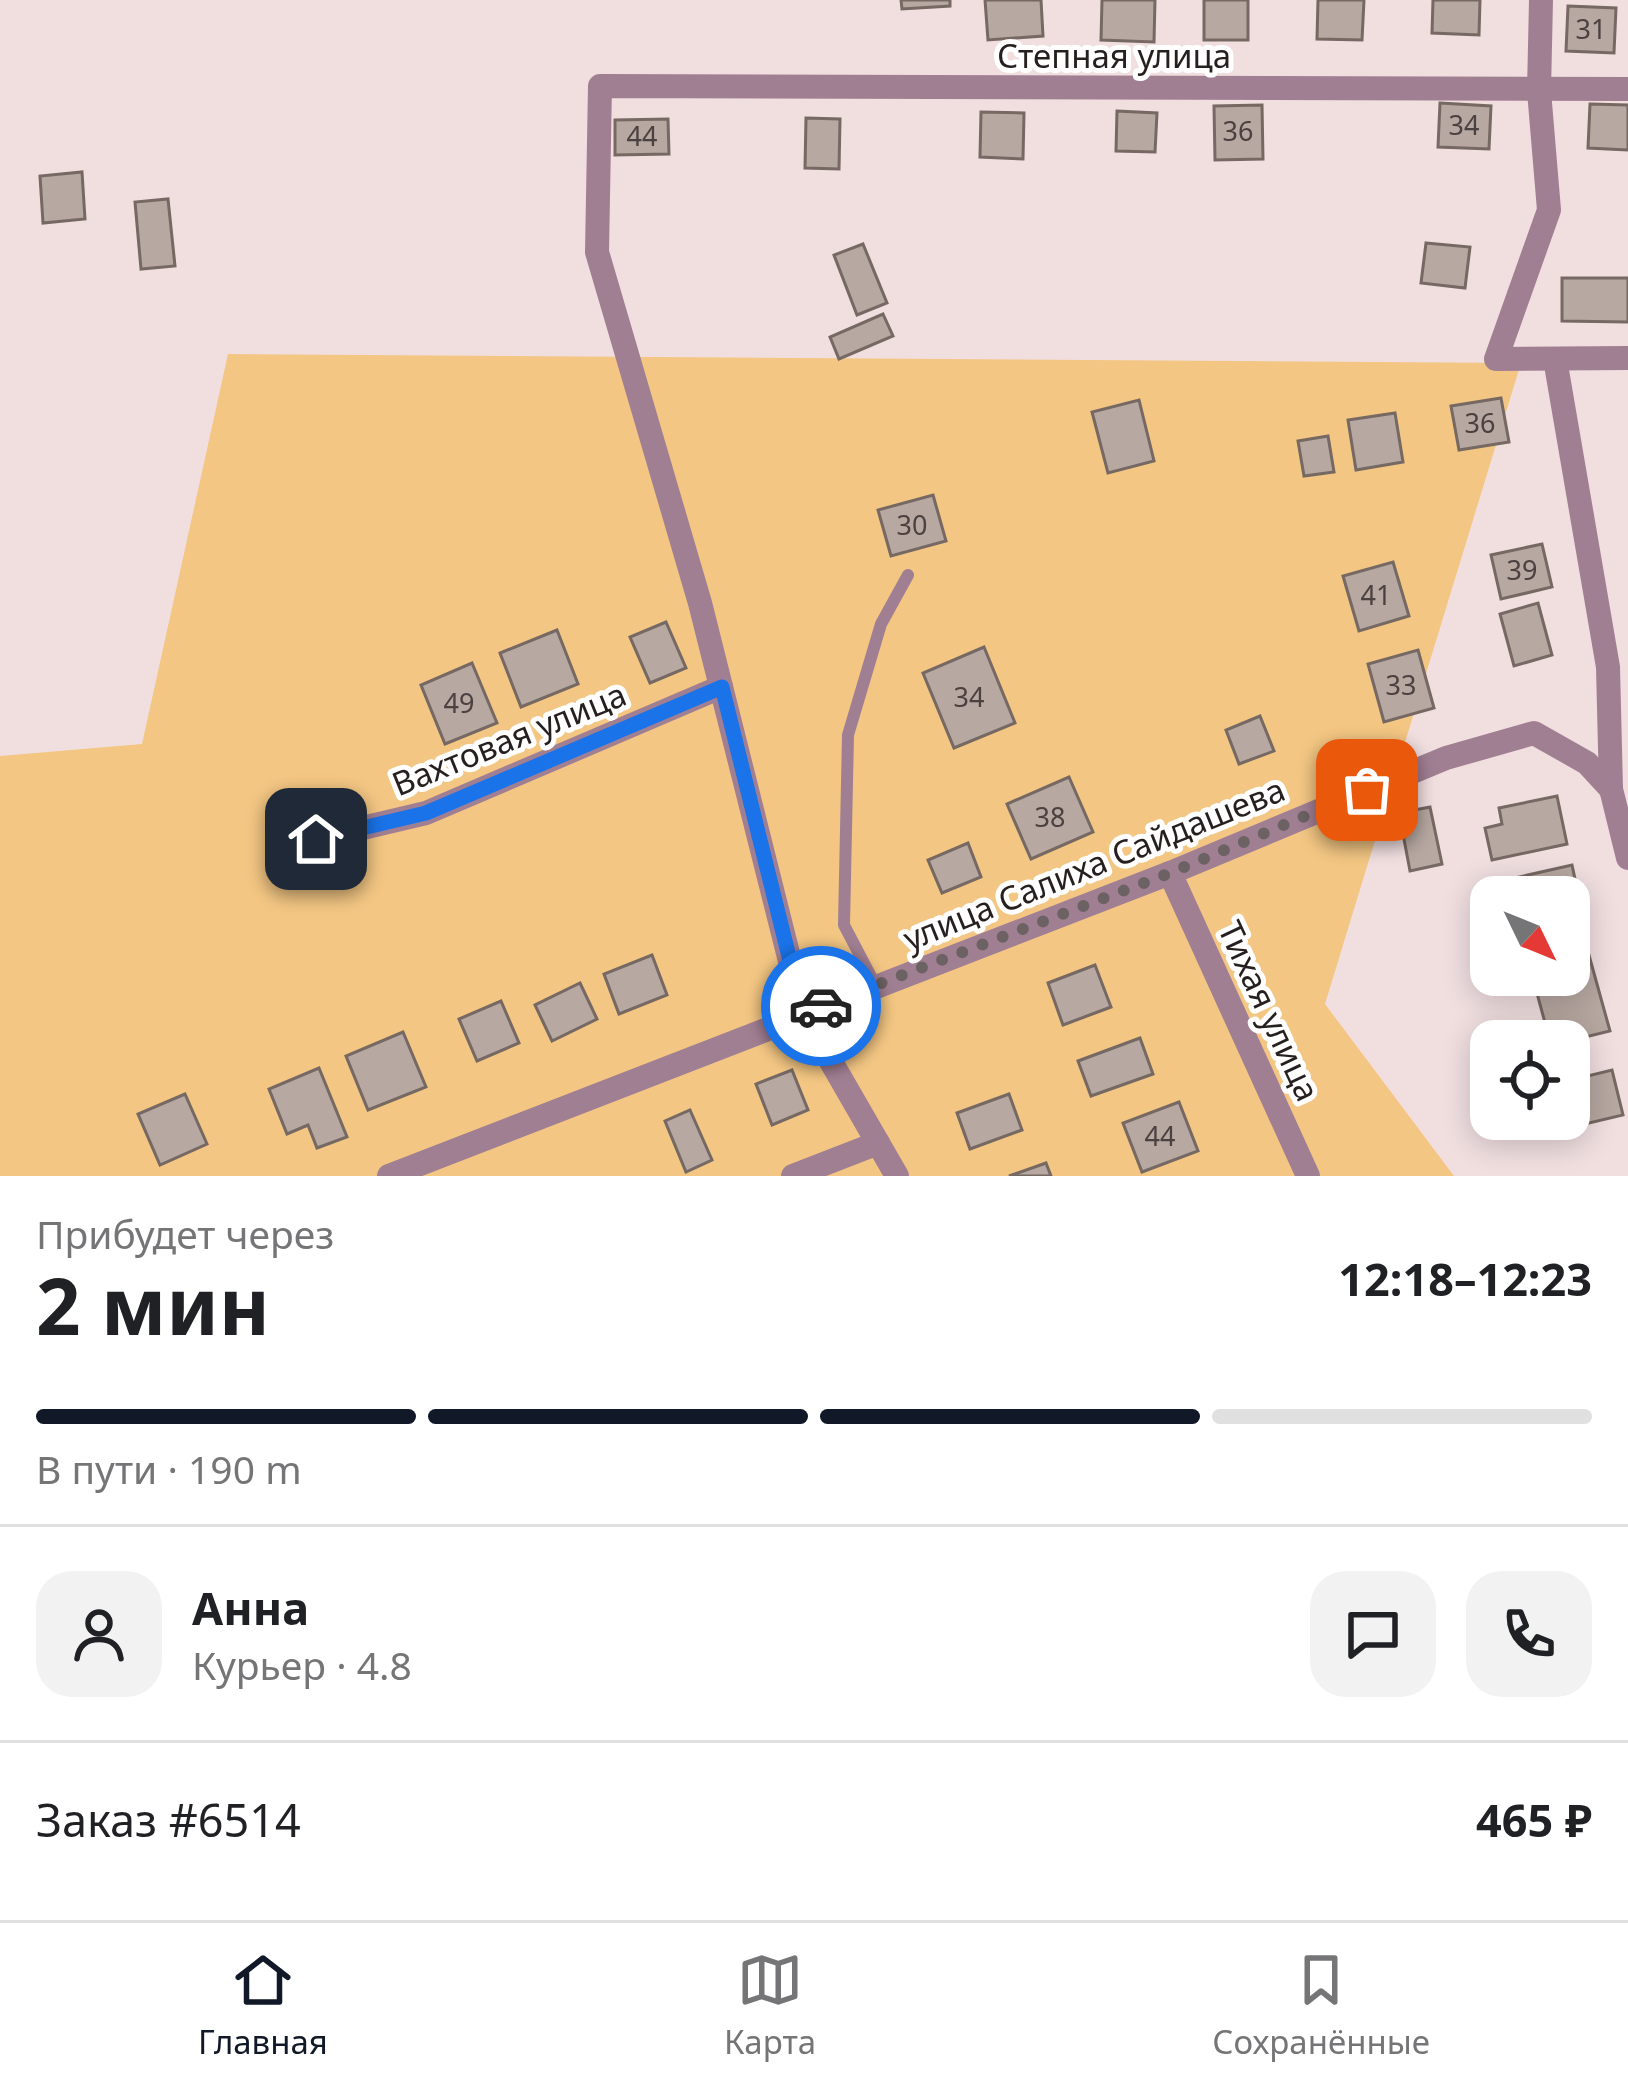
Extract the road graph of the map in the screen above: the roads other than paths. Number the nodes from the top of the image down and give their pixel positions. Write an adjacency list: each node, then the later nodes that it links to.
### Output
1 (1541, 0): 3 (street)
2 (1628, 89): 3 (street, Степная улица)
3 (1539, 91): 5 (street); 7 (street, Степная улица)
4 (1628, 358): 5 (street)
5 (1555, 359): 8 (street)
6 (908, 575): 12 (lane)
7 (722, 687): 9 (street, Вахтовая улица); 13 (street)
8 (1620, 781): 10 (street); 11 (street, улица Салиха Сайдашева)
9 (316, 839)
10 (1628, 858)
11 (1170, 873): 12 (street, улица Салиха Сайдашева); 18 (street, Тихая улица)
12 (875, 986): 13 (street, улица Салиха Сайдашева)
13 (803, 1013): 14 (street); 15 (street, улица Салиха Сайдашева)
14 (878, 1143): 16 (street); 17 (street)
15 (389, 1176)
16 (793, 1176)
17 (897, 1176)
18 (1308, 1176)

